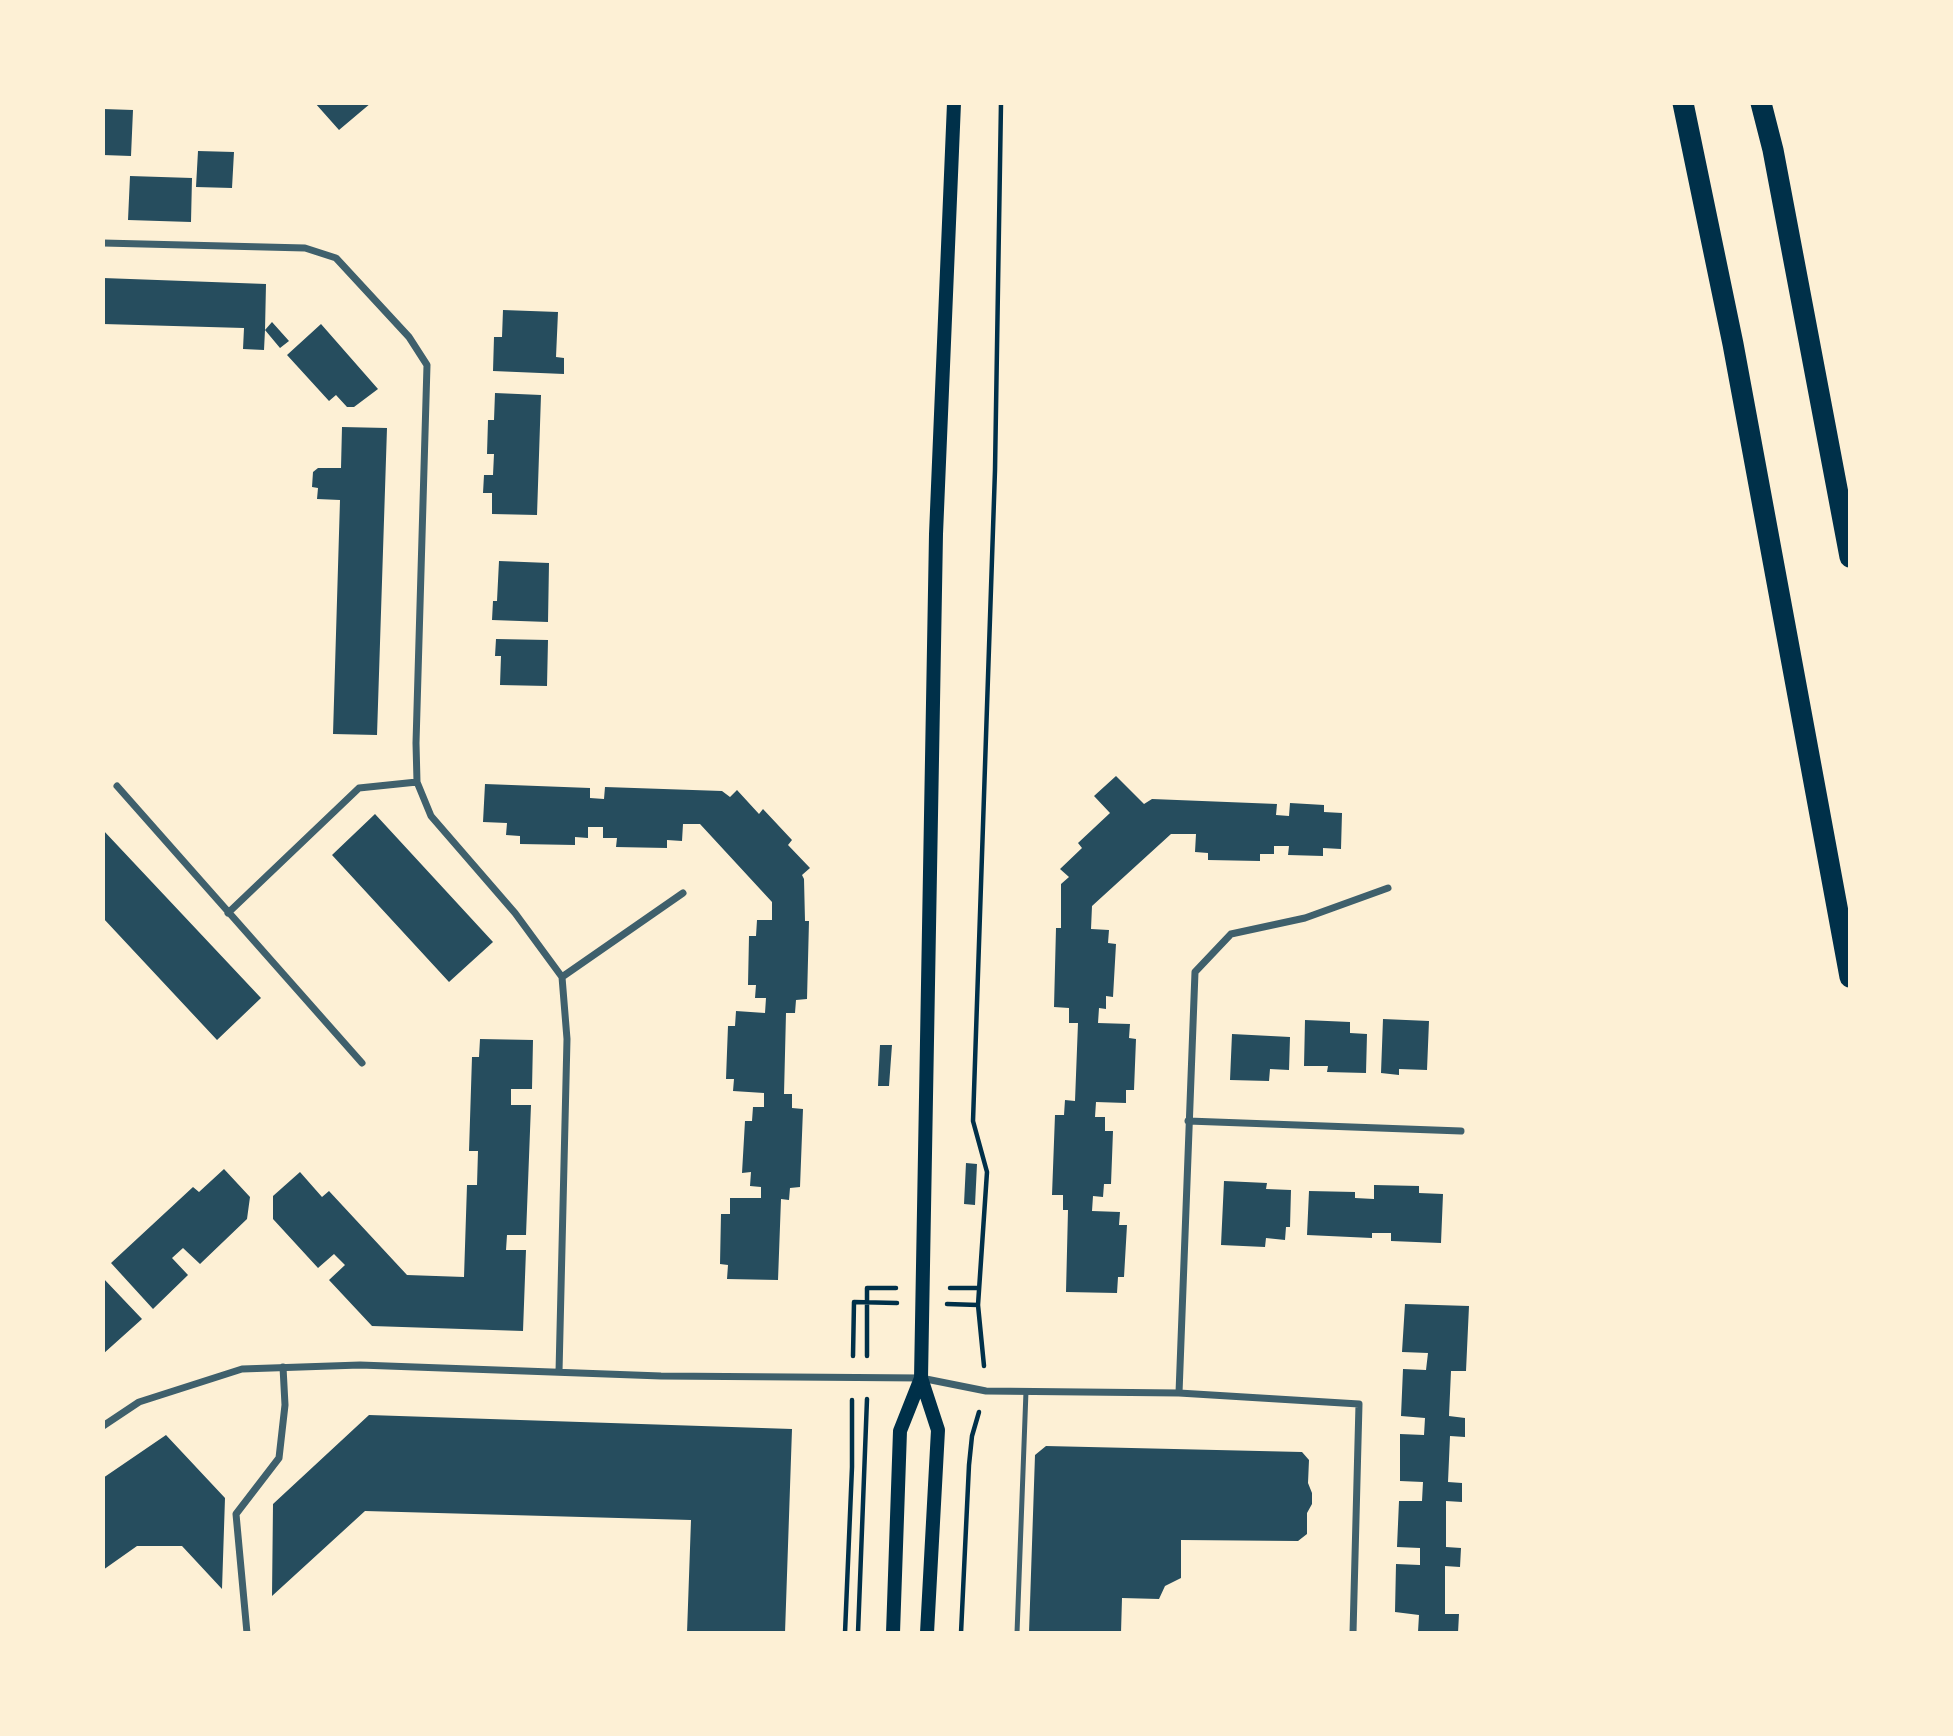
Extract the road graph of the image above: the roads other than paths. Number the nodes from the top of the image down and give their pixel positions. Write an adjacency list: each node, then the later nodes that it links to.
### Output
1 (954, 103): 18 (main road)
2 (1683, 103): 12 (highway)
3 (1762, 103): 5 (highway)
4 (103, 243): 6 (street)
5 (1850, 557)
6 (417, 782): 10 (street); 11 (street)
7 (117, 786): 10 (street)
8 (1388, 888): 14 (street)
9 (683, 893): 11 (street)
10 (228, 913): 13 (street)
11 (562, 977): 17 (street)
12 (1850, 977)
13 (362, 1063)
14 (1188, 1121): 15 (street); 20 (street)
15 (1461, 1131)
16 (283, 1367): 17 (street); 21 (street); 22 (street)
17 (559, 1372): 18 (street)
18 (921, 1378): 19 (street); 23 (main road); 24 (main road)
19 (1026, 1391): 20 (street); 25 (lane)
20 (1179, 1393): 26 (street)
21 (103, 1426)
22 (247, 1633)
23 (894, 1633)
24 (927, 1633)
25 (1017, 1633)
26 (1353, 1633)

